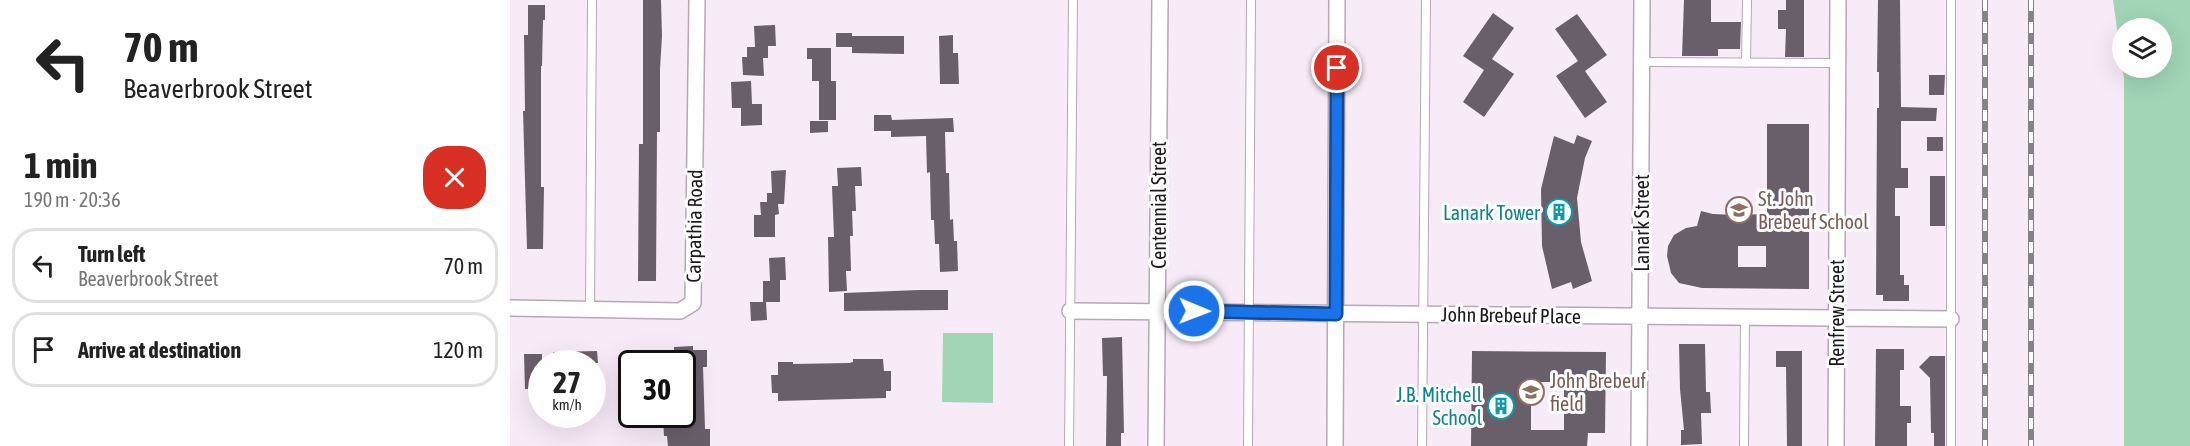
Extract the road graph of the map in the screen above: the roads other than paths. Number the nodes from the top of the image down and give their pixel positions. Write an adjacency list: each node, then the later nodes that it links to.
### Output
1 (592, 0): 16 (lane)
2 (697, 0): 16 (street, Carpathia Road)
3 (1073, 0): 18 (lane)
4 (1160, 0): 17 (street, Centennial Street)
5 (1251, 0): 19 (lane)
6 (1337, 0): 20 (street)
7 (1426, 0): 21 (lane)
8 (1642, 0): 12 (street, Lanark Street)
9 (1747, 0): 13 (lane)
10 (1838, 0): 14 (street, Renfrew Street)
11 (1951, 0): 25 (lane)
12 (1641, 62): 13 (lane); 22 (street, Lanark Street)
13 (1746, 63): 14 (lane)
14 (1837, 63): 24 (street, Renfrew Street)
15 (510, 308): 16 (street, Carpathia Road)
16 (590, 309)
17 (1157, 310): 18 (street, John Brebeuf Place); 19 (street, John Brebeuf Place); 27 (street, Centennial Street)
18 (1070, 311): 26 (lane)
19 (1249, 312): 20 (street, John Brebeuf Place); 28 (lane)
20 (1336, 314): 21 (street, John Brebeuf Place); 29 (street)
21 (1423, 314): 22 (street, John Brebeuf Place); 30 (lane)
22 (1640, 316): 23 (street, John Brebeuf Place); 31 (street, Lanark Street)
23 (1745, 317): 24 (street, John Brebeuf Place); 32 (lane)
24 (1836, 318): 25 (street, John Brebeuf Place); 33 (street, Renfrew Street)
25 (1951, 319): 34 (lane)
26 (1069, 446)
27 (1156, 446)
28 (1248, 446)
29 (1335, 446)
30 (1422, 446)
31 (1639, 446)
32 (1744, 446)
33 (1836, 446)
34 (1951, 446)

